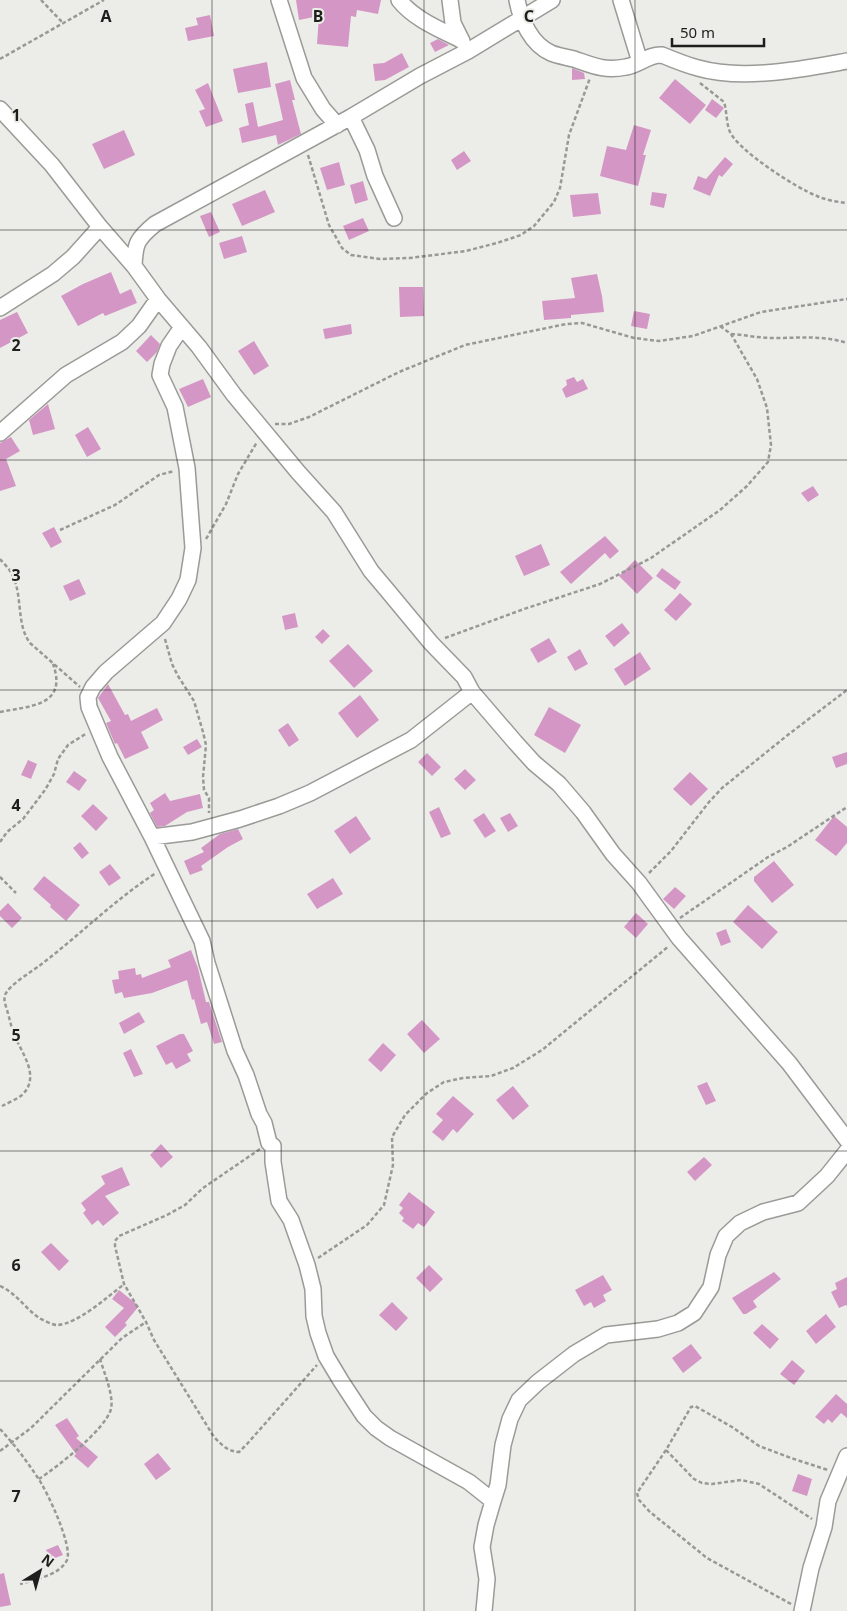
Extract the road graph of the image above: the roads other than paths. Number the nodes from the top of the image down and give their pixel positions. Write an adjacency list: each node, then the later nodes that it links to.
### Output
1 (279, 0): 13 (street)
2 (399, 0): 8 (street)
3 (450, 0): 8 (street)
4 (517, 0): 7 (street)
5 (552, 0): 7 (street)
6 (621, 0): 10 (street)
7 (522, 19): 8 (street); 10 (street)
8 (464, 46): 12 (street)
9 (847, 61): 10 (street)
10 (640, 62)
11 (0, 108): 15 (street)
12 (351, 117): 13 (street); 14 (street)
13 (337, 126): 16 (street)
14 (394, 218)
15 (100, 227): 16 (street); 18 (street)
16 (134, 266): 17 (street)
17 (158, 300): 19 (street); 20 (street)
18 (0, 308)
19 (182, 327): 21 (street); 22 (street)
20 (0, 433)
21 (472, 692): 22 (street); 23 (street)
22 (152, 837): 26 (street)
23 (847, 1140)
24 (847, 1151): 26 (street)
25 (847, 1456): 27 (street)
26 (493, 1501): 28 (street)
27 (803, 1610)
28 (484, 1611)

